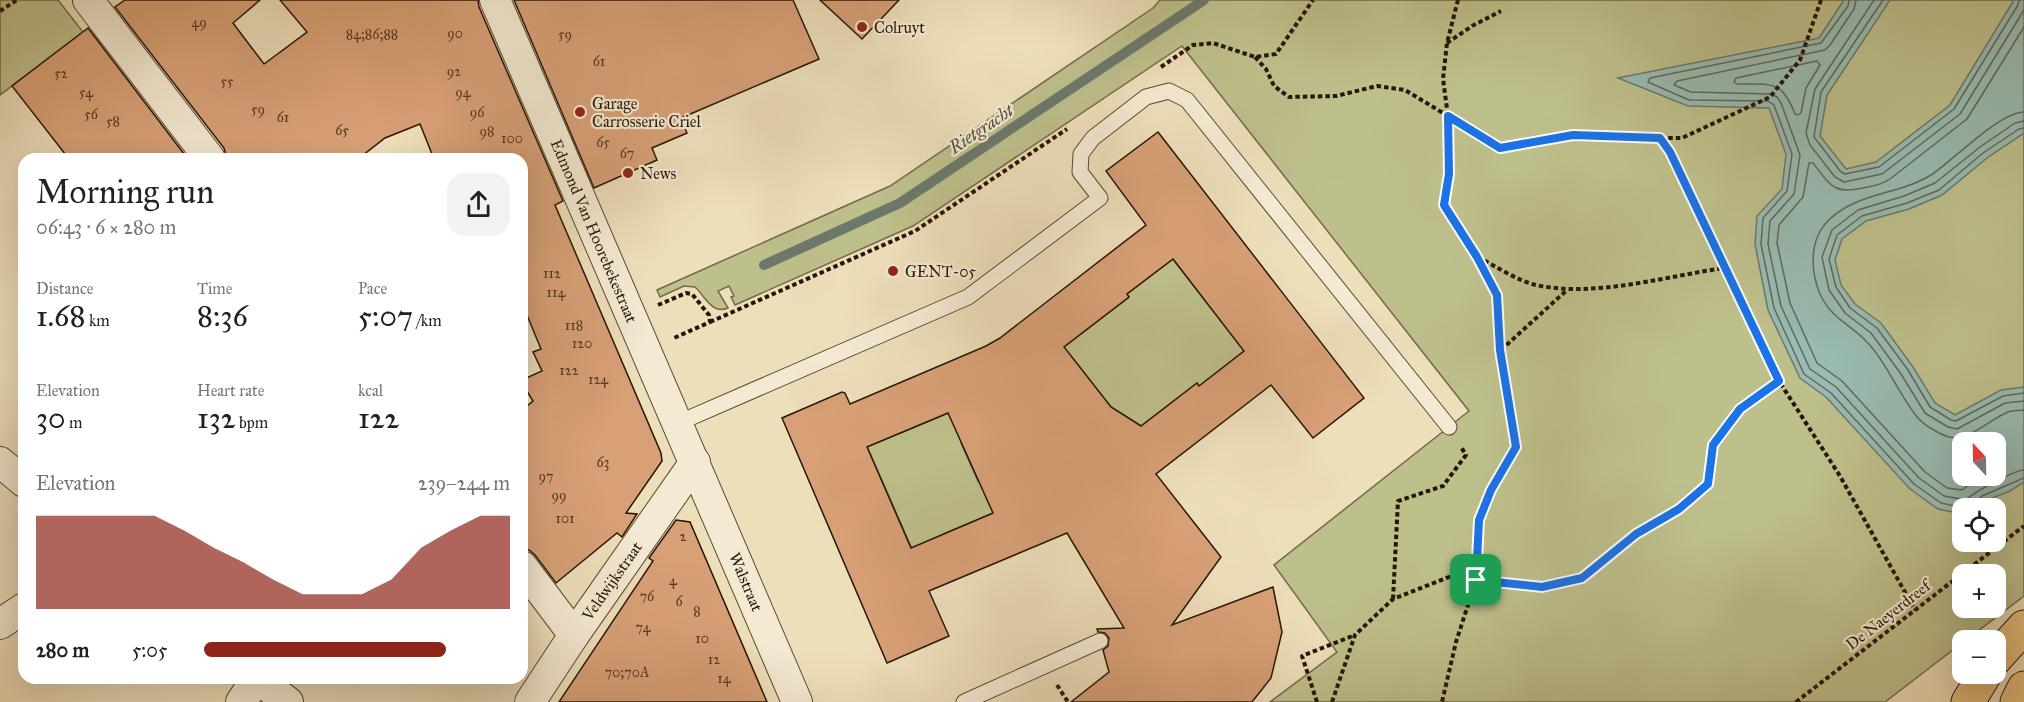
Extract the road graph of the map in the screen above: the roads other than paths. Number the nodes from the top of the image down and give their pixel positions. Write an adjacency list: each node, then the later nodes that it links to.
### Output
1 (88, 0): 3 (street)
2 (495, 0): 4 (street, Edmond Van Hoorebekestraat)
3 (205, 153)
4 (678, 423): 5 (lane); 7 (street, Edmond Van Hoorebekestraat)
5 (1449, 427)
6 (0, 462): 8 (street)
7 (695, 462): 13 (street, Veldwijkstraat); 23 (street, Walstraat)
8 (18, 477)
9 (528, 574): 13 (street)
10 (18, 612): 11 (street)
11 (0, 624)
12 (2024, 627): 15 (highway)
13 (574, 635): 22 (street, Veldwijkstraat)
14 (1100, 641): 24 (lane)
15 (2006, 647)
16 (253, 684): 20 (street)
17 (265, 684): 21 (street)
18 (1979, 684): 25 (highway)
19 (2024, 688): 26 (highway)
20 (241, 702)
21 (288, 702)
22 (530, 702)
23 (797, 702)
24 (964, 702)
25 (1968, 702)
26 (2017, 702)

